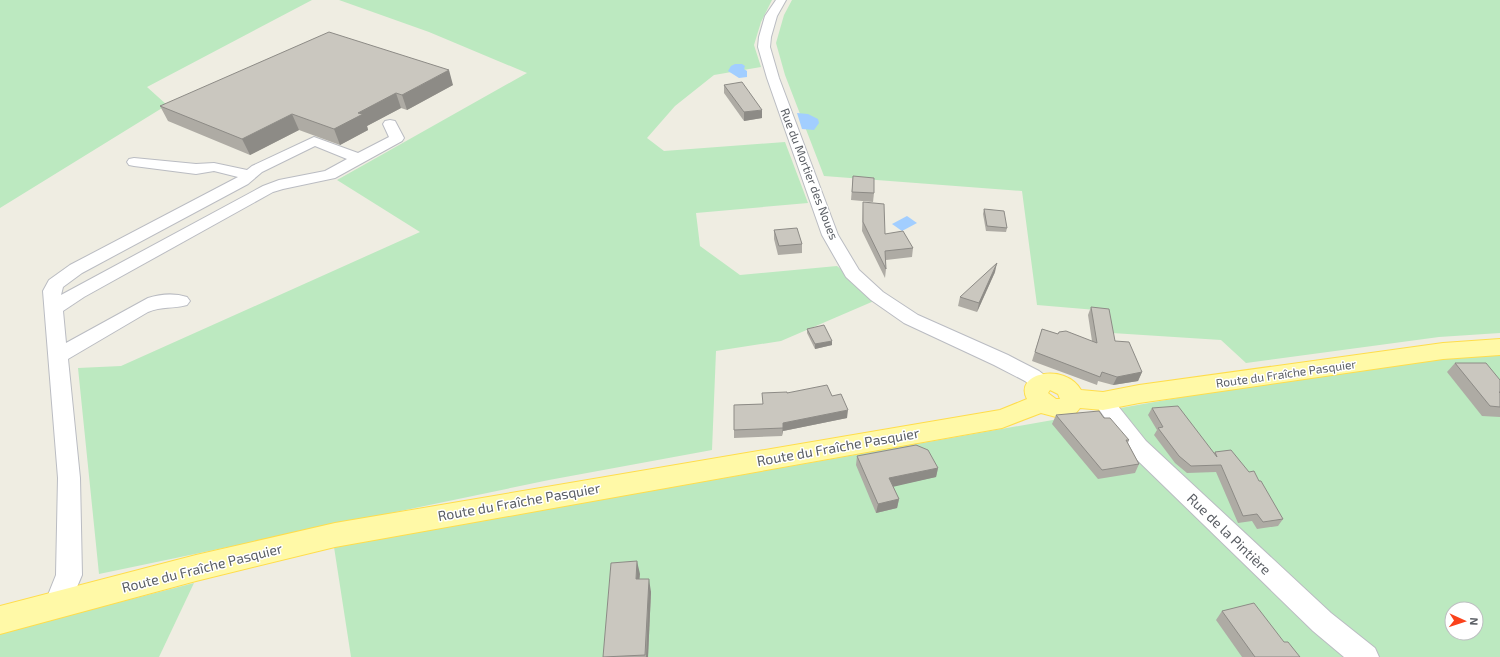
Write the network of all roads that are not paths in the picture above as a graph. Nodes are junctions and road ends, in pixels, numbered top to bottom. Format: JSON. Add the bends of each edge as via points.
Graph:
{"nodes":[{"id":1,"x":780,"y":0,"type":"edge"},
{"id":2,"x":390,"y":124,"type":"dead end"},
{"id":3,"x":359,"y":159,"type":"junction"},
{"id":4,"x":134,"y":162,"type":"dead end"},
{"id":5,"x":248,"y":176,"type":"junction"},
{"id":6,"x":181,"y":301,"type":"dead end"},
{"id":7,"x":53,"y":309,"type":"junction"},
{"id":8,"x":1500,"y":347,"type":"edge"},
{"id":9,"x":57,"y":357,"type":"junction"},
{"id":10,"x":1041,"y":392,"type":"junction"},
{"id":11,"x":1103,"y":401,"type":"junction"},
{"id":12,"x":57,"y":605,"type":"junction"},
{"id":13,"x":0,"y":620,"type":"edge"},
{"id":14,"x":1365,"y":657,"type":"edge"}],
"edges":[{"from":1,"to":10,"type":"street","name":"Rue du Mortier des Noues","via":[[771,16],[764,47],[830,235],[852,273],[877,296],[911,320],[1032,376]]},
{"from":2,"to":3,"type":"street","via":[[397,138]]},
{"from":3,"to":5,"type":"street","via":[[314,141]]},
{"from":3,"to":7,"type":"street","via":[[330,175],[279,184],[268,189]]},
{"from":4,"to":5,"type":"street","via":[[196,169],[214,167],[237,171]]},
{"from":5,"to":7,"type":"street","via":[[243,181],[64,276],[55,284],[52,291]]},
{"from":6,"to":9,"type":"street","via":[[154,302]]},
{"from":7,"to":9,"type":"street"},
{"from":8,"to":11,"type":"main road","name":"Route du Fraîche Pasquier","via":[[1443,351]]},
{"from":9,"to":12,"type":"street","via":[[69,478],[70,544],[69,575]]},
{"from":10,"to":11,"type":"main road","name":"Route du Fraîche Pasquier","via":[[1048,406],[1058,408],[1071,404],[1073,398]]},
{"from":10,"to":12,"type":"main road","name":"Route du Fraîche Pasquier","via":[[1024,411],[1002,419],[335,535]]},
{"from":11,"to":14,"type":"street","name":"Rue de la Pintière","via":[[1138,447],[1322,622]]},
{"from":12,"to":13,"type":"main road","name":"Route du Fraîche Pasquier"}]}
